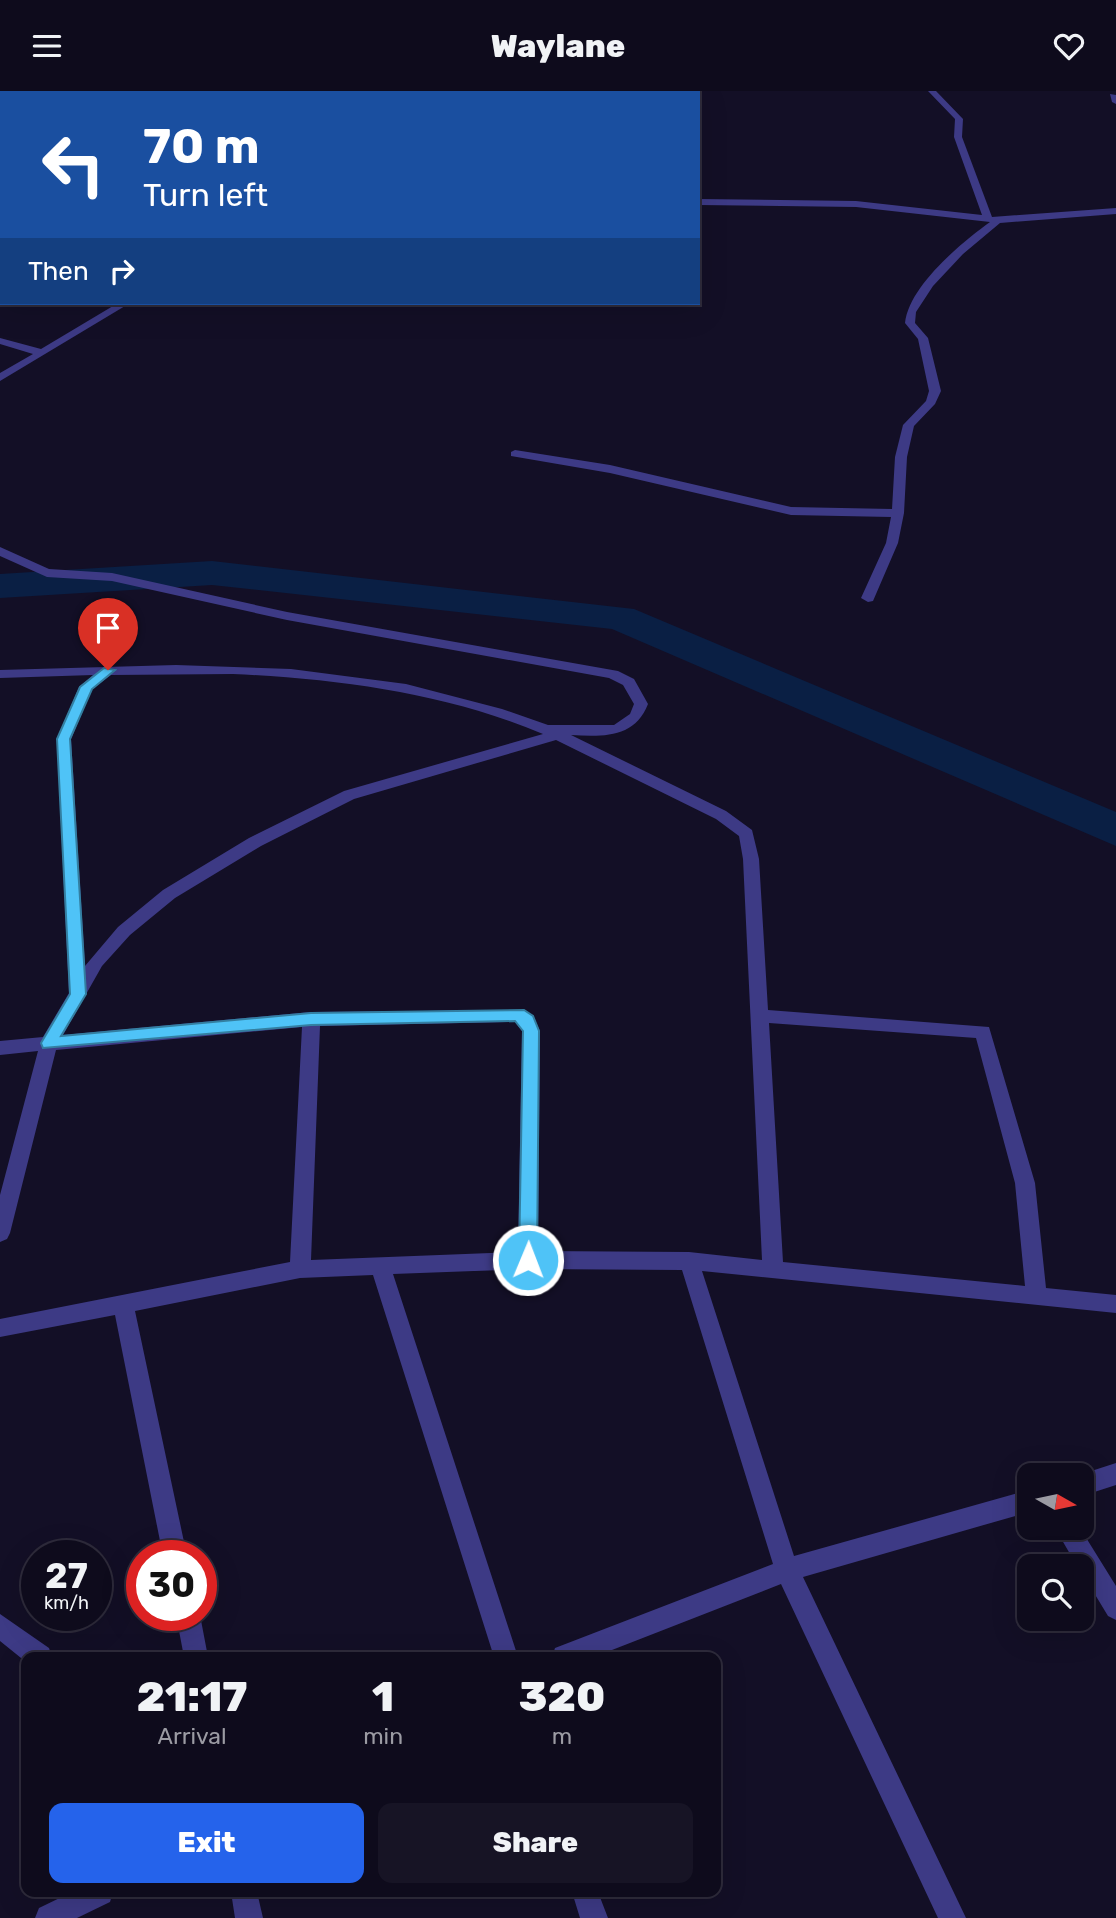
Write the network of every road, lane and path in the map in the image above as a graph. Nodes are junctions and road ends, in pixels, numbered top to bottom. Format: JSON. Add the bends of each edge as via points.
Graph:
{"nodes":[{"id":1,"x":932,"y":91,"type":"edge"},
{"id":2,"x":700,"y":202,"type":"edge"},
{"id":3,"x":1116,"y":211,"type":"edge"},
{"id":4,"x":993,"y":220,"type":"junction"},
{"id":5,"x":122,"y":305,"type":"edge"},
{"id":6,"x":0,"y":341,"type":"edge"},
{"id":7,"x":43,"y":353,"type":"junction"},
{"id":8,"x":0,"y":378,"type":"edge"},
{"id":9,"x":514,"y":454,"type":"dead end"},
{"id":10,"x":898,"y":513,"type":"junction"},
{"id":11,"x":0,"y":551,"type":"edge"},
{"id":12,"x":868,"y":598,"type":"dead end"},
{"id":13,"x":108,"y":670,"type":"junction"},
{"id":14,"x":0,"y":674,"type":"edge"},
{"id":15,"x":549,"y":732,"type":"junction"},
{"id":16,"x":78,"y":994,"type":"junction"},
{"id":17,"x":760,"y":1016,"type":"junction"},
{"id":18,"x":311,"y":1019,"type":"junction"},
{"id":19,"x":49,"y":1043,"type":"junction"},
{"id":20,"x":0,"y":1048,"type":"edge"},
{"id":21,"x":0,"y":1233,"type":"edge"},
{"id":22,"x":528,"y":1260,"type":"junction"},
{"id":23,"x":689,"y":1261,"type":"junction"},
{"id":24,"x":380,"y":1265,"type":"junction"},
{"id":25,"x":773,"y":1268,"type":"junction"},
{"id":26,"x":300,"y":1269,"type":"junction"},
{"id":27,"x":1036,"y":1294,"type":"junction"},
{"id":28,"x":123,"y":1303,"type":"junction"},
{"id":29,"x":1116,"y":1304,"type":"edge"},
{"id":30,"x":0,"y":1328,"type":"edge"},
{"id":31,"x":1116,"y":1474,"type":"edge"},
{"id":32,"x":1094,"y":1481,"type":"edge"},
{"id":33,"x":1017,"y":1504,"type":"edge"},
{"id":34,"x":172,"y":1540,"type":"edge"},
{"id":35,"x":1074,"y":1540,"type":"edge"},
{"id":36,"x":787,"y":1570,"type":"junction"},
{"id":37,"x":1116,"y":1608,"type":"edge"},
{"id":38,"x":0,"y":1626,"type":"edge"},
{"id":39,"x":190,"y":1631,"type":"edge"},
{"id":40,"x":34,"y":1652,"type":"edge"},
{"id":41,"x":195,"y":1652,"type":"edge"},
{"id":42,"x":504,"y":1652,"type":"edge"},
{"id":43,"x":577,"y":1652,"type":"edge"},
{"id":44,"x":90,"y":1897,"type":"edge"},
{"id":45,"x":245,"y":1897,"type":"edge"},
{"id":46,"x":587,"y":1897,"type":"edge"},
{"id":47,"x":49,"y":1918,"type":"edge"},
{"id":48,"x":249,"y":1918,"type":"edge"},
{"id":49,"x":594,"y":1918,"type":"edge"},
{"id":50,"x":952,"y":1918,"type":"edge"}],
"edges":[{"from":1,"to":4,"type":"street","via":[[959,119],[958,137]]},
{"from":2,"to":4,"type":"street","via":[[846,203]]},
{"from":3,"to":4,"type":"street"},
{"from":4,"to":10,"type":"street","via":[[908,316],[923,338],[935,391],[931,402],[909,425],[901,457]]},
{"from":5,"to":7,"type":"street"},
{"from":6,"to":7,"type":"street"},
{"from":7,"to":8,"type":"street"},
{"from":9,"to":10,"type":"street","via":[[610,469],[791,511]]},
{"from":10,"to":12,"type":"street"},
{"from":11,"to":15,"type":"street","via":[[47,573],[112,577],[288,617],[614,674],[629,682],[641,704],[639,716],[626,727]]},
{"from":13,"to":14,"type":"street"},
{"from":13,"to":15,"type":"street","via":[[254,669],[352,677],[416,689]]},
{"from":13,"to":16,"type":"street","via":[[86,687],[64,739]]},
{"from":15,"to":16,"type":"street","via":[[349,795],[255,842],[169,894],[124,932],[96,962]]},
{"from":15,"to":17,"type":"street","via":[[721,815],[746,834]]},
{"from":16,"to":19,"type":"street"},
{"from":17,"to":25,"type":"street"},
{"from":17,"to":27,"type":"street","via":[[983,1032],[1025,1183]]},
{"from":18,"to":19,"type":"street"},
{"from":18,"to":22,"type":"street","via":[[518,1015],[527,1020],[531,1031]]},
{"from":18,"to":26,"type":"street"},
{"from":19,"to":20,"type":"street"},
{"from":19,"to":21,"type":"street"},
{"from":22,"to":23,"type":"street"},
{"from":22,"to":24,"type":"street"},
{"from":23,"to":25,"type":"street"},
{"from":23,"to":36,"type":"street"},
{"from":24,"to":26,"type":"street"},
{"from":24,"to":42,"type":"street"},
{"from":25,"to":27,"type":"street"},
{"from":26,"to":28,"type":"street"},
{"from":27,"to":29,"type":"street"},
{"from":28,"to":30,"type":"street"},
{"from":28,"to":34,"type":"street"},
{"from":31,"to":32,"type":"street"},
{"from":33,"to":36,"type":"street"},
{"from":35,"to":37,"type":"street"},
{"from":36,"to":43,"type":"street"},
{"from":36,"to":50,"type":"street"},
{"from":38,"to":40,"type":"street"},
{"from":39,"to":41,"type":"street"},
{"from":44,"to":47,"type":"street"},
{"from":45,"to":48,"type":"street"},
{"from":46,"to":49,"type":"street"}]}
